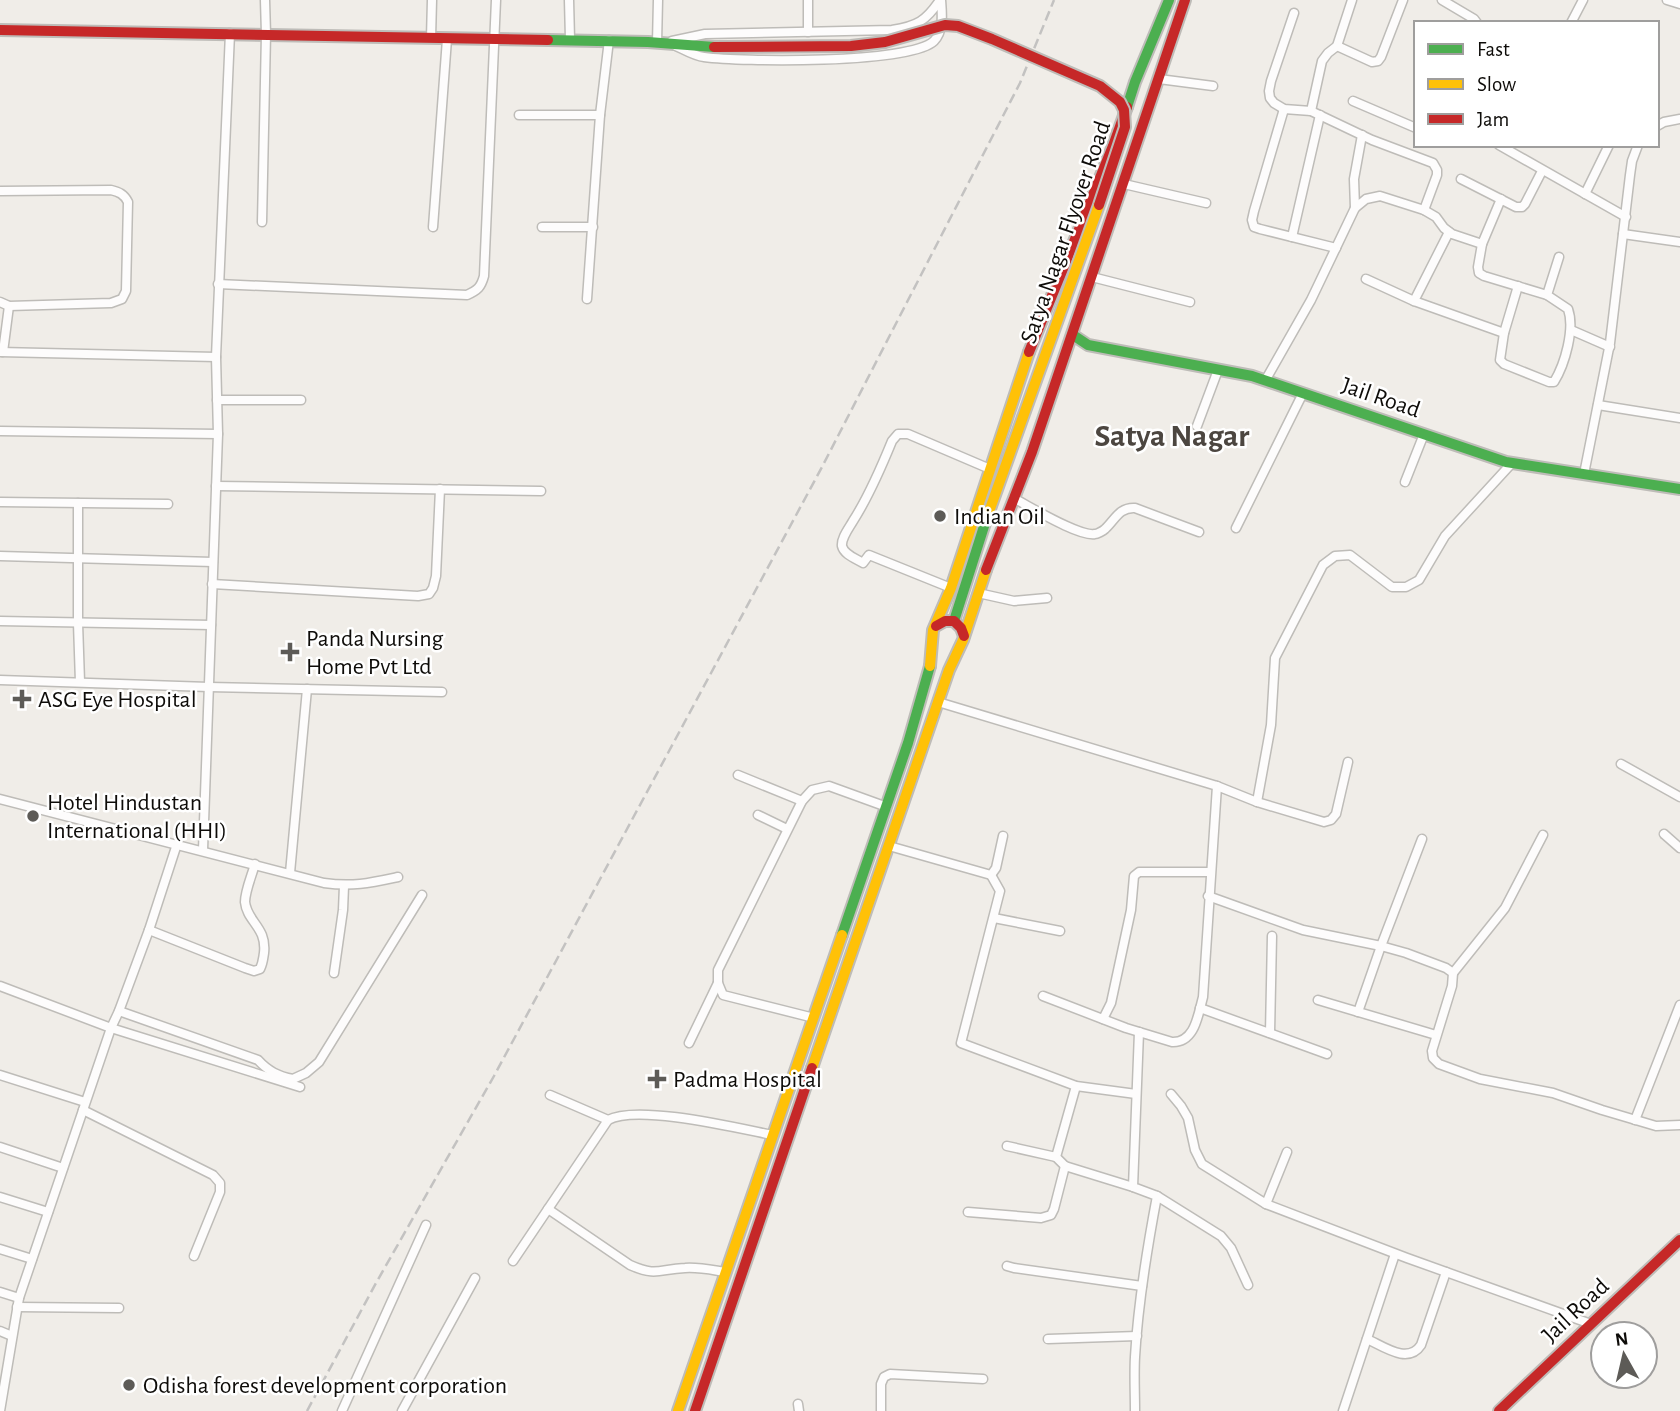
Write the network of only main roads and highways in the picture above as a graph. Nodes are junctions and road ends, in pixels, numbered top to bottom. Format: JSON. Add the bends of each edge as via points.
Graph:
{"nodes":[{"id":1,"x":1185,"y":0,"type":"edge"},
{"id":2,"x":1167,"y":4,"type":"edge"},
{"id":3,"x":1181,"y":13,"type":"junction"},
{"id":4,"x":0,"y":30,"type":"edge"},
{"id":5,"x":1085,"y":212,"type":"junction"},
{"id":6,"x":1111,"y":221,"type":"junction"},
{"id":7,"x":1073,"y":335,"type":"junction"},
{"id":8,"x":1680,"y":489,"type":"edge"},
{"id":9,"x":954,"y":621,"type":"junction"},
{"id":10,"x":934,"y":630,"type":"junction"},
{"id":11,"x":964,"y":636,"type":"junction"},
{"id":12,"x":959,"y":647,"type":"junction"},
{"id":13,"x":1680,"y":1240,"type":"edge"},
{"id":14,"x":678,"y":1411,"type":"edge"},
{"id":15,"x":695,"y":1411,"type":"edge"},
{"id":16,"x":1499,"y":1411,"type":"edge"}],
"edges":[{"from":1,"to":3,"type":"main road"},
{"from":2,"to":3,"type":"main road"},
{"from":2,"to":5,"type":"main road"},
{"from":3,"to":6,"type":"main road"},
{"from":4,"to":9,"type":"main road","name":"Satya Nagar Flyover Road","bridge":true,"via":[[609,40],[714,47],[851,46],[885,42],[945,25],[992,38],[1114,94],[1125,108],[1127,121]]},
{"from":5,"to":6,"type":"main road"},
{"from":5,"to":10,"type":"main road","via":[[1039,323]]},
{"from":6,"to":7,"type":"main road"},
{"from":7,"to":8,"type":"main road","name":"Jail Road","via":[[1088,345],[1252,376],[1512,463]]},
{"from":7,"to":11,"type":"main road"},
{"from":9,"to":10,"type":"main road","via":[[945,621]]},
{"from":9,"to":11,"type":"main road"},
{"from":10,"to":12,"type":"main road","via":[[936,643],[944,650]]},
{"from":10,"to":14,"type":"main road","via":[[931,662],[908,743]]},
{"from":11,"to":12,"type":"main road"},
{"from":12,"to":15,"type":"main road"},
{"from":13,"to":16,"type":"main road","name":"Jail Road"}]}
